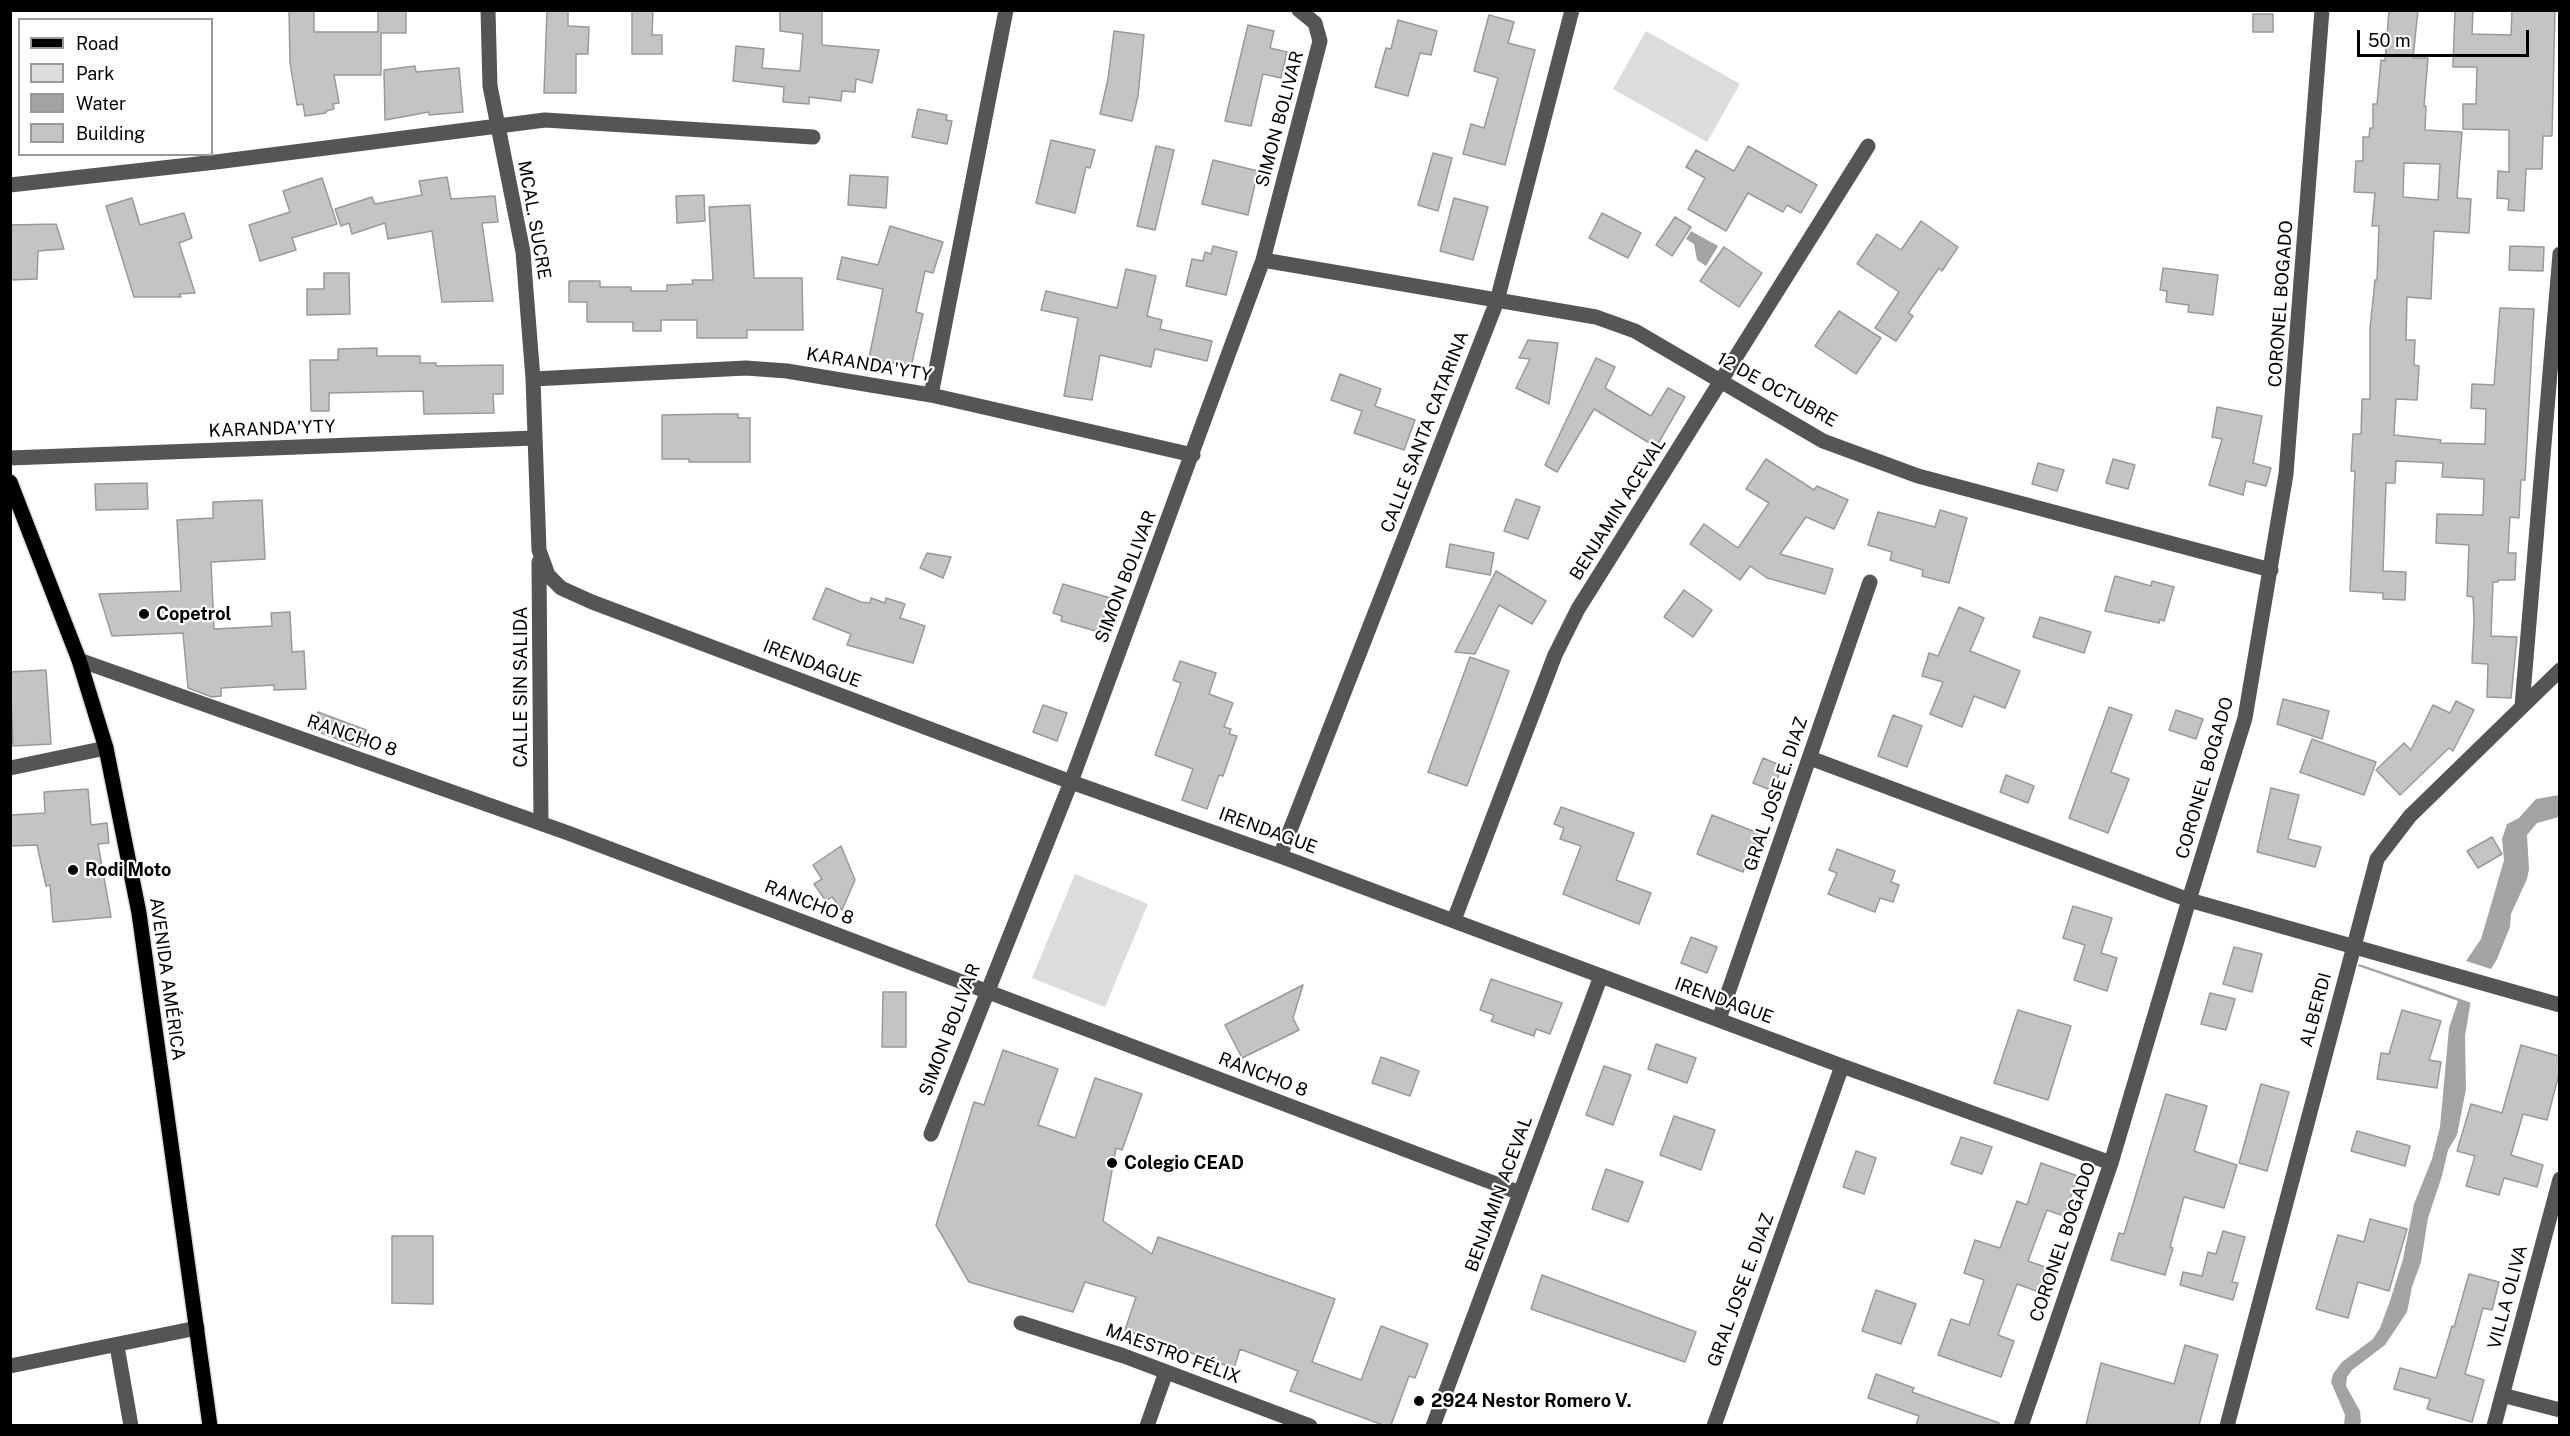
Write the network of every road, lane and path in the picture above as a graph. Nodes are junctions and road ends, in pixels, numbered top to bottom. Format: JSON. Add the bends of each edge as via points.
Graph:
{"nodes":[{"id":1,"x":488,"y":10,"type":"edge"},
{"id":2,"x":1006,"y":10,"type":"edge"},
{"id":3,"x":1299,"y":10,"type":"edge"},
{"id":4,"x":1572,"y":10,"type":"edge"},
{"id":5,"x":2322,"y":10,"type":"edge"},
{"id":6,"x":497,"y":126,"type":"junction"},
{"id":7,"x":813,"y":138,"type":"dead end"},
{"id":8,"x":1868,"y":146,"type":"dead end"},
{"id":9,"x":10,"y":185,"type":"edge"},
{"id":10,"x":2559,"y":254,"type":"edge"},
{"id":11,"x":1263,"y":260,"type":"junction"},
{"id":12,"x":1497,"y":301,"type":"junction"},
{"id":13,"x":533,"y":379,"type":"junction"},
{"id":14,"x":1721,"y":382,"type":"junction"},
{"id":15,"x":931,"y":395,"type":"junction"},
{"id":16,"x":534,"y":438,"type":"junction"},
{"id":17,"x":1193,"y":455,"type":"junction"},
{"id":18,"x":10,"y":459,"type":"edge"},
{"id":19,"x":10,"y":482,"type":"edge"},
{"id":20,"x":539,"y":550,"type":"junction"},
{"id":21,"x":2271,"y":570,"type":"junction"},
{"id":22,"x":1870,"y":582,"type":"dead end"},
{"id":23,"x":80,"y":660,"type":"junction"},
{"id":24,"x":2559,"y":670,"type":"edge"},
{"id":25,"x":2522,"y":706,"type":"junction"},
{"id":26,"x":106,"y":748,"type":"junction"},
{"id":27,"x":1809,"y":758,"type":"junction"},
{"id":28,"x":10,"y":768,"type":"edge"},
{"id":29,"x":1071,"y":782,"type":"junction"},
{"id":30,"x":541,"y":823,"type":"junction"},
{"id":31,"x":1280,"y":856,"type":"junction"},
{"id":32,"x":2188,"y":900,"type":"junction"},
{"id":33,"x":1454,"y":920,"type":"junction"},
{"id":34,"x":2353,"y":945,"type":"junction"},
{"id":35,"x":1601,"y":976,"type":"junction"},
{"id":36,"x":986,"y":991,"type":"junction"},
{"id":37,"x":2559,"y":1005,"type":"edge"},
{"id":38,"x":1719,"y":1019,"type":"junction"},
{"id":39,"x":1842,"y":1066,"type":"junction"},
{"id":40,"x":931,"y":1134,"type":"dead end"},
{"id":41,"x":2111,"y":1163,"type":"junction"},
{"id":42,"x":2559,"y":1179,"type":"edge"},
{"id":43,"x":1520,"y":1193,"type":"junction"},
{"id":44,"x":1021,"y":1323,"type":"dead end"},
{"id":45,"x":197,"y":1328,"type":"junction"},
{"id":46,"x":117,"y":1346,"type":"junction"},
{"id":47,"x":10,"y":1366,"type":"edge"},
{"id":48,"x":1166,"y":1372,"type":"junction"},
{"id":49,"x":2502,"y":1395,"type":"junction"},
{"id":50,"x":2559,"y":1410,"type":"edge"},
{"id":51,"x":131,"y":1425,"type":"edge"},
{"id":52,"x":210,"y":1425,"type":"edge"},
{"id":53,"x":1148,"y":1425,"type":"edge"},
{"id":54,"x":1310,"y":1425,"type":"edge"},
{"id":55,"x":1433,"y":1425,"type":"edge"},
{"id":56,"x":1714,"y":1425,"type":"edge"},
{"id":57,"x":2021,"y":1425,"type":"edge"},
{"id":58,"x":2227,"y":1425,"type":"edge"},
{"id":59,"x":2494,"y":1425,"type":"edge"}],
"edges":[{"from":1,"to":6,"type":"street","name":"MCAL. SUCRE","via":[[488,68]]},
{"from":2,"to":15,"type":"street"},
{"from":3,"to":11,"type":"street","name":"SIMON BOLIVAR","via":[[1316,23],[1318,58]]},
{"from":4,"to":12,"type":"street","name":"CALLE SANTA CATARINA"},
{"from":5,"to":21,"type":"street","name":"CORONEL BOGADO","via":[[2295,383]]},
{"from":6,"to":7,"type":"street","via":[[545,120]]},
{"from":6,"to":9,"type":"street"},
{"from":6,"to":13,"type":"street","name":"MCAL. SUCRE","via":[[523,252]]},
{"from":8,"to":14,"type":"street","name":"BENJAMIN ACEVAL"},
{"from":10,"to":25,"type":"street"},
{"from":11,"to":12,"type":"street","name":"12 DE OCTUBRE"},
{"from":11,"to":17,"type":"street","name":"SIMON BOLIVAR"},
{"from":12,"to":14,"type":"street","name":"12 DE OCTUBRE","via":[[1596,317],[1635,332]]},
{"from":12,"to":31,"type":"street","name":"CALLE SANTA CATARINA"},
{"from":13,"to":15,"type":"street","name":"KARANDA'YTY","via":[[746,368]]},
{"from":13,"to":16,"type":"street","name":"MCAL. SUCRE"},
{"from":14,"to":21,"type":"street","name":"12 DE OCTUBRE","via":[[1823,441],[1918,476]]},
{"from":14,"to":33,"type":"street","name":"BENJAMIN ACEVAL","via":[[1578,609],[1555,655]]},
{"from":15,"to":17,"type":"street","name":"KARANDA'YTY"},
{"from":16,"to":18,"type":"street","name":"KARANDA'YTY"},
{"from":16,"to":20,"type":"street","name":"IRENDAGUE"},
{"from":17,"to":29,"type":"street","name":"SIMON BOLIVAR"},
{"from":19,"to":23,"type":"main road","name":"AVENIDA AMÉRICA"},
{"from":20,"to":29,"type":"street","name":"IRENDAGUE","via":[[548,575],[561,588],[592,602]]},
{"from":20,"to":30,"type":"street","name":"CALLE SIN SALIDA"},
{"from":21,"to":32,"type":"street","name":"CORONEL BOGADO","via":[[2245,718]]},
{"from":22,"to":27,"type":"street","name":"GRAL JOSE E. DIAZ"},
{"from":23,"to":26,"type":"main road","name":"AVENIDA AMÉRICA"},
{"from":23,"to":30,"type":"street","name":"RANCHO 8"},
{"from":24,"to":25,"type":"street","name":"ALBERDI"},
{"from":25,"to":34,"type":"street","name":"ALBERDI","via":[[2410,816],[2377,859]]},
{"from":26,"to":28,"type":"street"},
{"from":26,"to":45,"type":"main road","name":"AVENIDA AMÉRICA","via":[[139,913]]},
{"from":27,"to":32,"type":"street"},
{"from":27,"to":38,"type":"street","name":"GRAL JOSE E. DIAZ"},
{"from":29,"to":31,"type":"street","name":"IRENDAGUE"},
{"from":29,"to":36,"type":"street","name":"SIMON BOLIVAR"},
{"from":30,"to":36,"type":"street","name":"RANCHO 8"},
{"from":31,"to":33,"type":"street","name":"IRENDAGUE"},
{"from":32,"to":34,"type":"street"},
{"from":32,"to":41,"type":"street","name":"CORONEL BOGADO"},
{"from":33,"to":35,"type":"street","name":"IRENDAGUE"},
{"from":34,"to":37,"type":"street"},
{"from":34,"to":58,"type":"street","name":"ALBERDI"},
{"from":35,"to":38,"type":"street","name":"IRENDAGUE"},
{"from":35,"to":43,"type":"street","name":"BENJAMIN ACEVAL"},
{"from":36,"to":40,"type":"street","name":"SIMON BOLIVAR"},
{"from":36,"to":43,"type":"street","name":"RANCHO 8"},
{"from":38,"to":39,"type":"street","name":"IRENDAGUE"},
{"from":39,"to":41,"type":"street","name":"IRENDAGUE"},
{"from":39,"to":56,"type":"street","name":"GRAL JOSE E. DIAZ"},
{"from":41,"to":57,"type":"street","name":"CORONEL BOGADO"},
{"from":42,"to":49,"type":"street","name":"VILLA OLIVA"},
{"from":43,"to":55,"type":"street","name":"BENJAMIN ACEVAL"},
{"from":44,"to":48,"type":"street","name":"MAESTRO FÉLIX"},
{"from":45,"to":46,"type":"street"},
{"from":45,"to":52,"type":"main road","name":"AVENIDA AMÉRICA"},
{"from":46,"to":47,"type":"street"},
{"from":46,"to":51,"type":"street"},
{"from":48,"to":53,"type":"street"},
{"from":48,"to":54,"type":"street","name":"MAESTRO FÉLIX"},
{"from":49,"to":50,"type":"street"},
{"from":49,"to":59,"type":"street","name":"VILLA OLIVA"}]}
